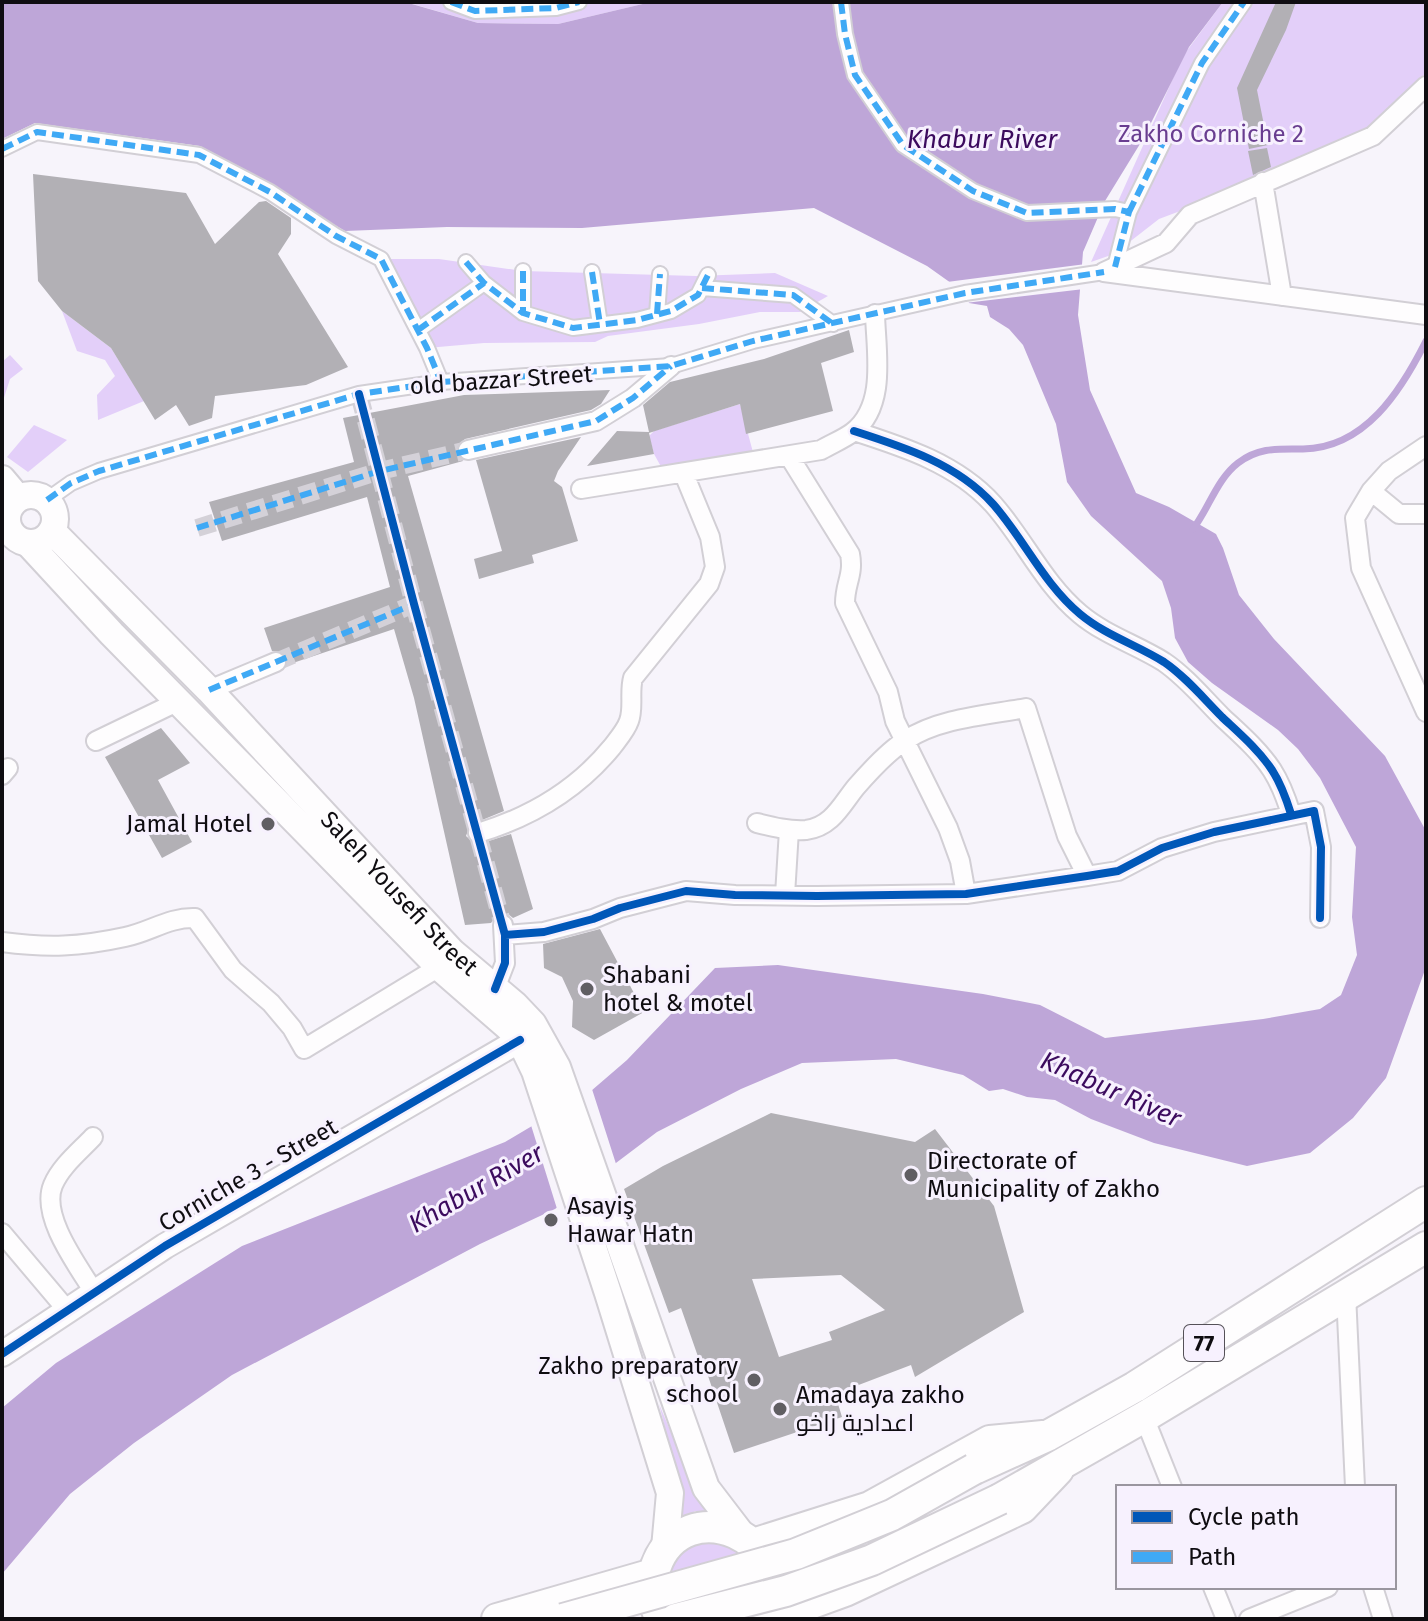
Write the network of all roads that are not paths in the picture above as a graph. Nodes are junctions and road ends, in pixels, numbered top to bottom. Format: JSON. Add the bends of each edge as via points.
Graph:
{"nodes":[{"id":1,"x":451,"y":2,"type":"edge"},
{"id":2,"x":579,"y":2,"type":"edge"},
{"id":3,"x":841,"y":2,"type":"edge"},
{"id":4,"x":1244,"y":2,"type":"edge"},
{"id":5,"x":1426,"y":86,"type":"edge"},
{"id":6,"x":2,"y":149,"type":"edge"},
{"id":7,"x":1263,"y":182,"type":"junction"},
{"id":8,"x":1122,"y":210,"type":"junction"},
{"id":9,"x":466,"y":262,"type":"dead end"},
{"id":10,"x":1110,"y":270,"type":"junction"},
{"id":11,"x":523,"y":271,"type":"dead end"},
{"id":12,"x":592,"y":272,"type":"dead end"},
{"id":13,"x":660,"y":274,"type":"dead end"},
{"id":14,"x":484,"y":283,"type":"junction"},
{"id":15,"x":1282,"y":296,"type":"junction"},
{"id":16,"x":523,"y":313,"type":"junction"},
{"id":17,"x":657,"y":314,"type":"junction"},
{"id":18,"x":875,"y":314,"type":"junction"},
{"id":19,"x":1426,"y":315,"type":"edge"},
{"id":20,"x":600,"y":324,"type":"junction"},
{"id":21,"x":833,"y":324,"type":"junction"},
{"id":22,"x":418,"y":330,"type":"junction"},
{"id":23,"x":671,"y":366,"type":"junction"},
{"id":24,"x":441,"y":382,"type":"junction"},
{"id":25,"x":854,"y":431,"type":"junction"},
{"id":26,"x":1426,"y":446,"type":"edge"},
{"id":27,"x":468,"y":450,"type":"tunnel mouth"},
{"id":28,"x":789,"y":456,"type":"junction"},
{"id":29,"x":684,"y":474,"type":"junction"},
{"id":30,"x":581,"y":489,"type":"dead end"},
{"id":31,"x":1371,"y":491,"type":"junction"},
{"id":32,"x":47,"y":500,"type":"junction"},
{"id":33,"x":7,"y":503,"type":"edge"},
{"id":34,"x":1426,"y":514,"type":"edge"},
{"id":35,"x":52,"y":531,"type":"junction"},
{"id":36,"x":28,"y":543,"type":"junction"},
{"id":37,"x":276,"y":662,"type":"tunnel mouth"},
{"id":38,"x":209,"y":690,"type":"junction"},
{"id":39,"x":179,"y":701,"type":"junction"},
{"id":40,"x":1426,"y":712,"type":"edge"},
{"id":41,"x":905,"y":740,"type":"junction"},
{"id":42,"x":96,"y":741,"type":"dead end"},
{"id":43,"x":1291,"y":814,"type":"junction"},
{"id":44,"x":757,"y":823,"type":"dead end"},
{"id":45,"x":789,"y":830,"type":"junction"},
{"id":46,"x":478,"y":833,"type":"dead end"},
{"id":47,"x":1087,"y":876,"type":"junction"},
{"id":48,"x":966,"y":894,"type":"junction"},
{"id":49,"x":785,"y":895,"type":"junction"},
{"id":50,"x":1320,"y":918,"type":"dead end"},
{"id":51,"x":2,"y":942,"type":"edge"},
{"id":52,"x":439,"y":967,"type":"junction"},
{"id":53,"x":495,"y":989,"type":"junction"},
{"id":54,"x":520,"y":1040,"type":"junction"},
{"id":55,"x":546,"y":1069,"type":"junction"},
{"id":56,"x":93,"y":1137,"type":"dead end"},
{"id":57,"x":1426,"y":1202,"type":"edge"},
{"id":58,"x":2,"y":1233,"type":"edge"},
{"id":59,"x":1426,"y":1247,"type":"edge"},
{"id":60,"x":621,"y":1289,"type":"junction"},
{"id":61,"x":94,"y":1292,"type":"junction"},
{"id":62,"x":1346,"y":1294,"type":"junction"},
{"id":63,"x":67,"y":1310,"type":"junction"},
{"id":64,"x":2,"y":1354,"type":"edge"},
{"id":65,"x":1144,"y":1417,"type":"junction"},
{"id":66,"x":1049,"y":1435,"type":"junction"},
{"id":67,"x":1069,"y":1460,"type":"junction"},
{"id":68,"x":1171,"y":1485,"type":"edge"},
{"id":69,"x":1355,"y":1485,"type":"edge"},
{"id":70,"x":822,"y":1524,"type":"junction"},
{"id":71,"x":747,"y":1540,"type":"junction"},
{"id":72,"x":659,"y":1561,"type":"junction"},
{"id":73,"x":1214,"y":1589,"type":"edge"},
{"id":74,"x":1323,"y":1589,"type":"edge"},
{"id":75,"x":1374,"y":1589,"type":"edge"},
{"id":76,"x":845,"y":1591,"type":"junction"},
{"id":77,"x":565,"y":1608,"type":"edge"},
{"id":78,"x":497,"y":1619,"type":"edge"},
{"id":79,"x":599,"y":1619,"type":"edge"},
{"id":80,"x":661,"y":1619,"type":"edge"},
{"id":81,"x":676,"y":1619,"type":"edge"},
{"id":82,"x":765,"y":1619,"type":"edge"},
{"id":83,"x":1226,"y":1619,"type":"edge"},
{"id":84,"x":1249,"y":1619,"type":"edge"},
{"id":85,"x":1383,"y":1619,"type":"edge"}],
"edges":[{"from":1,"to":2,"type":"street","via":[[475,11]]},
{"from":3,"to":8,"type":"street","via":[[855,75],[903,145],[973,191],[1027,213]]},
{"from":4,"to":8,"type":"street","via":[[1202,63]]},
{"from":5,"to":7,"type":"street","via":[[1373,136]]},
{"from":6,"to":22,"type":"street","via":[[37,132],[199,155],[381,259]]},
{"from":7,"to":10,"type":"street","via":[[1190,215],[1166,243]]},
{"from":7,"to":15,"type":"street"},
{"from":8,"to":10,"type":"street"},
{"from":9,"to":14,"type":"street"},
{"from":10,"to":15,"type":"street"},
{"from":10,"to":18,"type":"street","name":"old bazzar Street","via":[[965,293]]},
{"from":11,"to":16,"type":"street"},
{"from":12,"to":20,"type":"street"},
{"from":13,"to":17,"type":"street"},
{"from":14,"to":16,"type":"street"},
{"from":14,"to":22,"type":"street"},
{"from":15,"to":19,"type":"street"},
{"from":16,"to":20,"type":"street","via":[[573,328]]},
{"from":17,"to":20,"type":"street"},
{"from":17,"to":21,"type":"street","via":[[698,295],[705,282],[793,295]]},
{"from":18,"to":21,"type":"street","name":"old bazzar Street"},
{"from":18,"to":25,"type":"street","via":[[877,391],[870,412]]},
{"from":21,"to":23,"type":"street","name":"old bazzar Street"},
{"from":22,"to":24,"type":"street"},
{"from":23,"to":24,"type":"street","name":"old bazzar Street"},
{"from":23,"to":27,"type":"street","via":[[596,421]]},
{"from":24,"to":32,"type":"street","name":"old bazzar Street","via":[[359,394],[168,451],[80,479]]},
{"from":25,"to":28,"type":"street","via":[[821,450]]},
{"from":25,"to":43,"type":"street","via":[[923,454],[968,480],[993,504],[1047,582],[1079,614],[1170,667],[1253,747],[1283,789]]},
{"from":26,"to":31,"type":"street","via":[[1389,471]]},
{"from":28,"to":29,"type":"street"},
{"from":28,"to":41,"type":"street","via":[[850,554],[854,571],[845,603]]},
{"from":29,"to":30,"type":"street"},
{"from":29,"to":46,"type":"street","via":[[710,537],[715,567],[709,584],[633,678],[630,719],[605,755],[542,808]]},
{"from":31,"to":34,"type":"street","via":[[1399,514]]},
{"from":31,"to":40,"type":"street","via":[[1355,518],[1361,568]]},
{"from":32,"to":33,"type":"main road","via":[[33,494]]},
{"from":32,"to":35,"type":"main road","via":[[54,511]]},
{"from":33,"to":36,"type":"main road","via":[[15,538]]},
{"from":35,"to":36,"type":"main road","via":[[39,542]]},
{"from":35,"to":38,"type":"main road","name":"Saleh Yousefi Street"},
{"from":36,"to":39,"type":"main road","name":"Saleh Yousefi Street"},
{"from":37,"to":38,"type":"street"},
{"from":38,"to":53,"type":"main road","name":"Saleh Yousefi Street","via":[[452,952]]},
{"from":39,"to":42,"type":"street"},
{"from":39,"to":52,"type":"main road","name":"Saleh Yousefi Street"},
{"from":41,"to":45,"type":"street","via":[[827,822],[810,830]]},
{"from":41,"to":47,"type":"street","via":[[938,726],[1026,708],[1067,836]]},
{"from":41,"to":48,"type":"street","via":[[948,828]]},
{"from":43,"to":47,"type":"street","via":[[1214,832],[1162,848],[1118,871]]},
{"from":43,"to":50,"type":"street","via":[[1314,811],[1321,847]]},
{"from":44,"to":45,"type":"street"},
{"from":45,"to":49,"type":"street"},
{"from":47,"to":48,"type":"street"},
{"from":48,"to":49,"type":"street"},
{"from":49,"to":53,"type":"street","via":[[686,891],[544,932],[504,928],[505,963]]},
{"from":51,"to":52,"type":"street","via":[[61,948],[195,918],[233,970],[292,1028],[304,1049]]},
{"from":52,"to":54,"type":"main road","name":"Saleh Yousefi Street"},
{"from":53,"to":55,"type":"main road","name":"Saleh Yousefi Street","via":[[533,1024]]},
{"from":54,"to":55,"type":"main road","name":"Saleh Yousefi Street"},
{"from":54,"to":61,"type":"street","name":"Corniche 3 - Street"},
{"from":55,"to":60,"type":"main road","name":"Saleh Yousefi Street"},
{"from":56,"to":61,"type":"street","via":[[64,1168],[50,1199],[66,1247]]},
{"from":57,"to":66,"type":"main road","number":"77","via":[[1135,1387]]},
{"from":58,"to":63,"type":"street"},
{"from":59,"to":62,"type":"main road","number":"77"},
{"from":60,"to":71,"type":"main road","name":"Saleh Yousefi Street","via":[[706,1488]]},
{"from":60,"to":72,"type":"main road","name":"Saleh Yousefi Street","via":[[670,1493]]},
{"from":61,"to":63,"type":"street","name":"Corniche 3 - Street"},
{"from":62,"to":65,"type":"main road","number":"77"},
{"from":62,"to":69,"type":"street"},
{"from":63,"to":64,"type":"street","name":"Corniche 3 - Street"},
{"from":65,"to":67,"type":"main road","number":"77"},
{"from":65,"to":68,"type":"street"},
{"from":66,"to":70,"type":"main road","via":[[990,1441],[870,1507]]},
{"from":66,"to":77,"type":"main road","number":"77","bridge":true,"via":[[892,1515],[796,1554]]},
{"from":67,"to":76,"type":"main road","via":[[1022,1508]]},
{"from":67,"to":81,"type":"main road","number":"77","bridge":true,"via":[[872,1560],[786,1591]]},
{"from":70,"to":71,"type":"main road"},
{"from":70,"to":76,"type":"main road","via":[[813,1543],[814,1564],[826,1582]]},
{"from":71,"to":72,"type":"main road","via":[[729,1530],[701,1528],[688,1532]]},
{"from":71,"to":82,"type":"main road","via":[[768,1567],[771,1580]]},
{"from":72,"to":77,"type":"main road"},
{"from":72,"to":80,"type":"main road","via":[[651,1589]]},
{"from":73,"to":83,"type":"street"},
{"from":74,"to":84,"type":"street"},
{"from":75,"to":85,"type":"street"},
{"from":76,"to":82,"type":"main road"},
{"from":77,"to":78,"type":"main road"},
{"from":77,"to":79,"type":"main road","via":[[586,1604]]}]}
